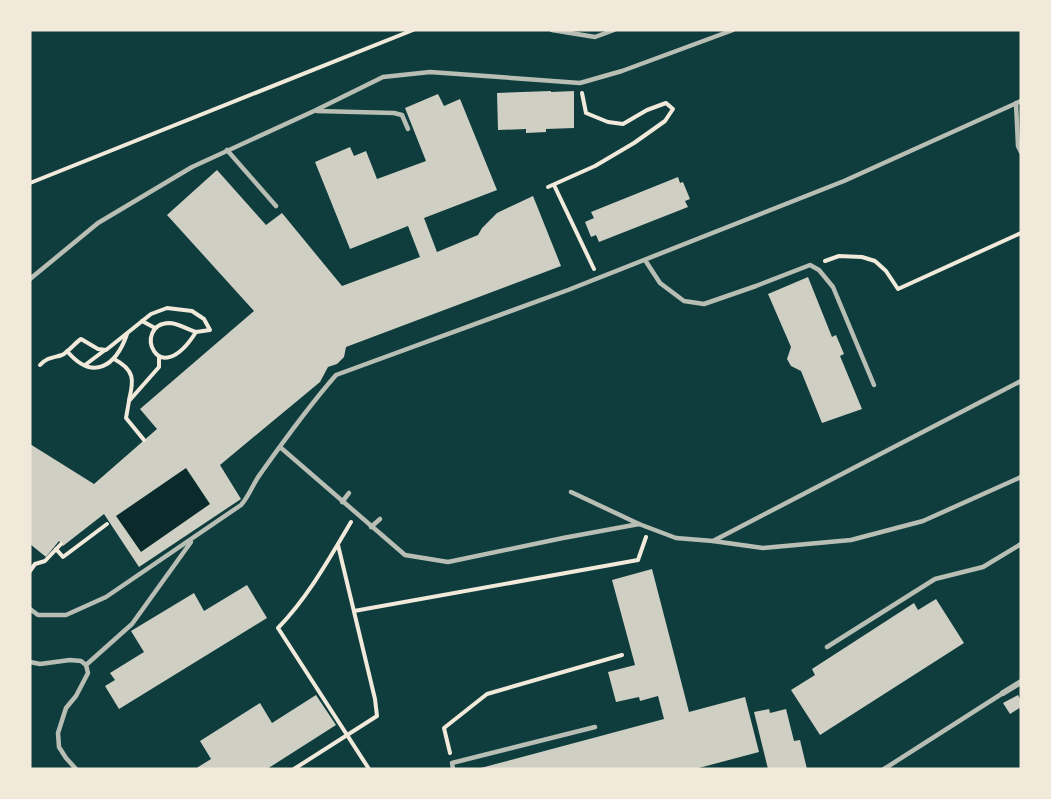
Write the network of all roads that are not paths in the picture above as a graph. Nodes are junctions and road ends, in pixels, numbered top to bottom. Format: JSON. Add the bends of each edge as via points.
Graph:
{"nodes":[{"id":1,"x":552,"y":30,"type":"edge"},
{"id":2,"x":614,"y":30,"type":"edge"},
{"id":3,"x":733,"y":30,"type":"edge"},
{"id":4,"x":1018,"y":102,"type":"edge"},
{"id":5,"x":314,"y":111,"type":"junction"},
{"id":6,"x":408,"y":129,"type":"dead end"},
{"id":7,"x":227,"y":150,"type":"junction"},
{"id":8,"x":1021,"y":152,"type":"edge"},
{"id":9,"x":276,"y":206,"type":"dead end"},
{"id":10,"x":645,"y":260,"type":"junction"},
{"id":11,"x":30,"y":279,"type":"edge"},
{"id":12,"x":1021,"y":381,"type":"edge"},
{"id":13,"x":874,"y":385,"type":"dead end"},
{"id":14,"x":280,"y":447,"type":"junction"},
{"id":15,"x":1021,"y":477,"type":"edge"},
{"id":16,"x":571,"y":492,"type":"dead end"},
{"id":17,"x":349,"y":493,"type":"dead end"},
{"id":18,"x":342,"y":502,"type":"junction"},
{"id":19,"x":380,"y":519,"type":"dead end"},
{"id":20,"x":639,"y":524,"type":"junction"},
{"id":21,"x":371,"y":527,"type":"junction"},
{"id":22,"x":194,"y":538,"type":"junction"},
{"id":23,"x":713,"y":541,"type":"junction"},
{"id":24,"x":1021,"y":544,"type":"edge"},
{"id":25,"x":30,"y":609,"type":"edge"},
{"id":26,"x":827,"y":647,"type":"dead end"},
{"id":27,"x":30,"y":662,"type":"edge"},
{"id":28,"x":86,"y":665,"type":"junction"},
{"id":29,"x":1021,"y":682,"type":"edge"},
{"id":30,"x":1003,"y":693,"type":"joint"},
{"id":31,"x":595,"y":727,"type":"dead end"},
{"id":32,"x":76,"y":769,"type":"edge"},
{"id":33,"x":453,"y":769,"type":"edge"},
{"id":34,"x":884,"y":769,"type":"edge"}],
"edges":[{"from":1,"to":2,"type":"lane","via":[[596,37]]},
{"from":3,"to":5,"type":"lane","via":[[580,83],[430,72],[383,77]]},
{"from":4,"to":8,"type":"lane"},
{"from":4,"to":10,"type":"lane","via":[[844,181]]},
{"from":5,"to":6,"type":"lane","via":[[394,113],[402,116]]},
{"from":5,"to":7,"type":"lane"},
{"from":7,"to":9,"type":"lane"},
{"from":7,"to":11,"type":"lane","via":[[98,223]]},
{"from":10,"to":13,"type":"lane","via":[[660,283],[684,301],[704,304],[810,265],[833,287]]},
{"from":10,"to":14,"type":"lane","via":[[336,375]]},
{"from":12,"to":23,"type":"lane"},
{"from":14,"to":18,"type":"lane"},
{"from":14,"to":22,"type":"lane","via":[[258,476],[247,499]]},
{"from":15,"to":23,"type":"lane","via":[[923,521],[851,540],[764,548]]},
{"from":16,"to":20,"type":"lane"},
{"from":17,"to":18,"type":"lane"},
{"from":18,"to":21,"type":"lane"},
{"from":19,"to":21,"type":"lane"},
{"from":20,"to":21,"type":"lane","via":[[448,562],[405,555]]},
{"from":20,"to":23,"type":"lane","via":[[676,538]]},
{"from":22,"to":25,"type":"lane","via":[[106,597],[66,615],[38,615]]},
{"from":22,"to":28,"type":"lane","via":[[132,624]]},
{"from":24,"to":26,"type":"lane","via":[[983,567],[934,579]]},
{"from":27,"to":28,"type":"lane","via":[[70,660]]},
{"from":28,"to":32,"type":"lane","via":[[88,673],[66,708],[58,733],[59,747]]},
{"from":29,"to":30,"type":"street"},
{"from":30,"to":34,"type":"lane"},
{"from":31,"to":33,"type":"lane","via":[[452,763]]}]}
